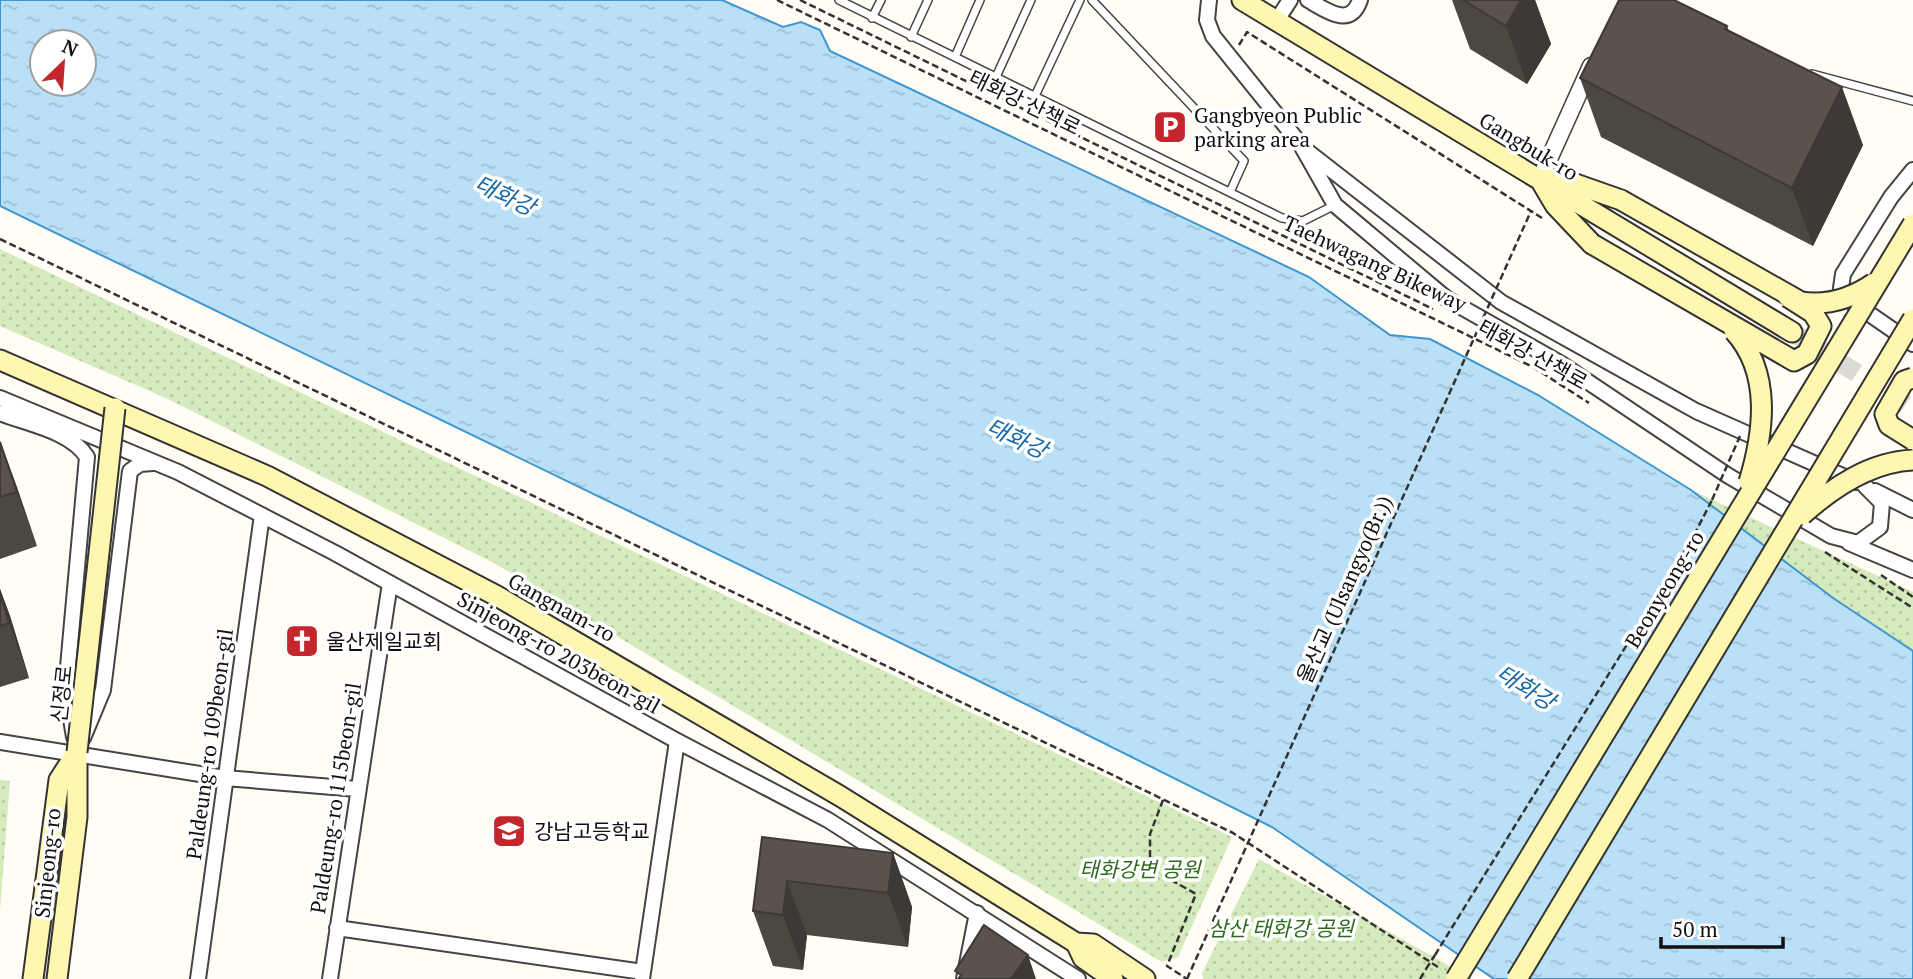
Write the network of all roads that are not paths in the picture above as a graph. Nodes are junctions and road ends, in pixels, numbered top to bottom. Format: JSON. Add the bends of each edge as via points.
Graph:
{"nodes":[{"id":1,"x":839,"y":0,"type":"edge"},
{"id":2,"x":881,"y":0,"type":"edge"},
{"id":3,"x":928,"y":0,"type":"edge"},
{"id":4,"x":980,"y":0,"type":"edge"},
{"id":5,"x":1031,"y":0,"type":"edge"},
{"id":6,"x":1080,"y":0,"type":"edge"},
{"id":7,"x":1092,"y":0,"type":"edge"},
{"id":8,"x":1209,"y":0,"type":"edge"},
{"id":9,"x":1242,"y":0,"type":"edge"},
{"id":10,"x":1290,"y":0,"type":"edge"},
{"id":11,"x":1308,"y":0,"type":"edge"},
{"id":12,"x":1357,"y":6,"type":"edge"},
{"id":13,"x":872,"y":18,"type":"junction"},
{"id":14,"x":1277,"y":20,"type":"junction"},
{"id":15,"x":911,"y":37,"type":"junction"},
{"id":16,"x":1596,"y":54,"type":"edge"},
{"id":17,"x":955,"y":57,"type":"junction"},
{"id":18,"x":1809,"y":73,"type":"edge"},
{"id":19,"x":996,"y":77,"type":"junction"},
{"id":20,"x":1035,"y":96,"type":"junction"},
{"id":21,"x":1913,"y":101,"type":"edge"},
{"id":22,"x":1301,"y":145,"type":"junction"},
{"id":23,"x":1913,"y":170,"type":"edge"},
{"id":24,"x":1539,"y":179,"type":"junction"},
{"id":25,"x":1230,"y":192,"type":"junction"},
{"id":26,"x":1335,"y":205,"type":"junction"},
{"id":27,"x":1913,"y":224,"type":"edge"},
{"id":28,"x":1877,"y":280,"type":"junction"},
{"id":29,"x":1788,"y":297,"type":"junction"},
{"id":30,"x":1913,"y":319,"type":"edge"},
{"id":31,"x":1726,"y":323,"type":"junction"},
{"id":32,"x":1792,"y":332,"type":"tunnel mouth"},
{"id":33,"x":1913,"y":344,"type":"edge"},
{"id":34,"x":0,"y":360,"type":"edge"},
{"id":35,"x":1913,"y":378,"type":"edge"},
{"id":36,"x":0,"y":398,"type":"edge"},
{"id":37,"x":115,"y":408,"type":"junction"},
{"id":38,"x":0,"y":413,"type":"edge"},
{"id":39,"x":1913,"y":440,"type":"edge"},
{"id":40,"x":1913,"y":460,"type":"edge"},
{"id":41,"x":155,"y":463,"type":"junction"},
{"id":42,"x":1865,"y":486,"type":"junction"},
{"id":43,"x":1742,"y":504,"type":"junction"},
{"id":44,"x":1913,"y":512,"type":"edge"},
{"id":45,"x":262,"y":515,"type":"junction"},
{"id":46,"x":1786,"y":530,"type":"junction"},
{"id":47,"x":1831,"y":536,"type":"junction"},
{"id":48,"x":1913,"y":570,"type":"edge"},
{"id":49,"x":390,"y":583,"type":"junction"},
{"id":50,"x":677,"y":741,"type":"junction"},
{"id":51,"x":0,"y":742,"type":"edge"},
{"id":52,"x":77,"y":752,"type":"junction"},
{"id":53,"x":225,"y":778,"type":"junction"},
{"id":54,"x":357,"y":789,"type":"junction"},
{"id":55,"x":49,"y":856,"type":"junction"},
{"id":56,"x":72,"y":861,"type":"junction"},
{"id":57,"x":976,"y":913,"type":"junction"},
{"id":58,"x":337,"y":928,"type":"junction"},
{"id":59,"x":1076,"y":943,"type":"junction"},
{"id":60,"x":1450,"y":975,"type":"edge"},
{"id":61,"x":643,"y":976,"type":"edge"},
{"id":62,"x":33,"y":979,"type":"edge"},
{"id":63,"x":57,"y":979,"type":"edge"},
{"id":64,"x":198,"y":979,"type":"edge"},
{"id":65,"x":330,"y":979,"type":"edge"},
{"id":66,"x":964,"y":979,"type":"edge"},
{"id":67,"x":1078,"y":979,"type":"edge"},
{"id":68,"x":1113,"y":979,"type":"edge"},
{"id":69,"x":1145,"y":979,"type":"edge"},
{"id":70,"x":1517,"y":979,"type":"edge"}],
"edges":[{"from":1,"to":13,"type":"lane"},
{"from":2,"to":13,"type":"lane"},
{"from":3,"to":15,"type":"lane"},
{"from":4,"to":17,"type":"lane"},
{"from":5,"to":19,"type":"lane"},
{"from":6,"to":20,"type":"lane"},
{"from":7,"to":25,"type":"lane","via":[[1244,161]]},
{"from":8,"to":22,"type":"street","via":[[1207,20],[1213,36]]},
{"from":9,"to":14,"type":"main road","name":"Gangbuk-ro"},
{"from":10,"to":14,"type":"street"},
{"from":11,"to":12,"type":"street","via":[[1338,16]]},
{"from":13,"to":15,"type":"lane"},
{"from":14,"to":24,"type":"main road","name":"Gangbuk-ro"},
{"from":15,"to":17,"type":"lane"},
{"from":16,"to":24,"type":"street"},
{"from":17,"to":19,"type":"lane"},
{"from":18,"to":21,"type":"lane"},
{"from":19,"to":20,"type":"lane"},
{"from":20,"to":25,"type":"lane"},
{"from":22,"to":26,"type":"street"},
{"from":22,"to":42,"type":"street","via":[[1501,302],[1696,411]]},
{"from":23,"to":33,"type":"street","via":[[1843,274],[1840,288],[1845,297]]},
{"from":24,"to":29,"type":"main road","bridge":true,"via":[[1567,181],[1621,200]]},
{"from":24,"to":31,"type":"main road","bridge":true,"via":[[1555,205],[1592,244]]},
{"from":24,"to":32,"type":"main road","name":"Gangbuk-ro"},
{"from":25,"to":26,"type":"lane","via":[[1282,218],[1303,221]]},
{"from":26,"to":47,"type":"street","via":[[1447,299],[1560,363],[1727,475]]},
{"from":27,"to":28,"type":"main road","name":"Beonyeong-ro","bridge":true},
{"from":28,"to":29,"type":"main road","bridge":true,"via":[[1853,296],[1826,304]]},
{"from":28,"to":43,"type":"main road","name":"Beonyeong-ro","bridge":true},
{"from":29,"to":31,"type":"main road","bridge":true,"via":[[1813,313],[1821,326],[1800,359],[1786,359]]},
{"from":30,"to":46,"type":"main road","bridge":true},
{"from":31,"to":43,"type":"main road","bridge":true,"via":[[1745,345],[1761,393],[1755,456]]},
{"from":34,"to":37,"type":"main road","name":"Gangnam-ro"},
{"from":35,"to":39,"type":"main road","bridge":true,"via":[[1904,381],[1885,414],[1889,425]]},
{"from":36,"to":41,"type":"street","name":"Sinjeong-ro 203beon-gil"},
{"from":37,"to":52,"type":"main road","name":"신정로","bridge":true},
{"from":37,"to":59,"type":"main road","name":"Gangnam-ro","via":[[267,476],[498,596],[840,796]]},
{"from":38,"to":52,"type":"street","via":[[69,439],[87,457],[66,689]]},
{"from":40,"to":46,"type":"main road","bridge":true,"via":[[1886,463],[1856,476],[1819,500]]},
{"from":41,"to":45,"type":"street","name":"Sinjeong-ro 203beon-gil"},
{"from":41,"to":52,"type":"street","via":[[140,464],[130,471],[103,690]]},
{"from":42,"to":44,"type":"street"},
{"from":42,"to":47,"type":"street","via":[[1882,503],[1880,527],[1858,543]]},
{"from":43,"to":60,"type":"main road","name":"Beonyeong-ro","bridge":true},
{"from":45,"to":49,"type":"street","name":"Sinjeong-ro 203beon-gil"},
{"from":45,"to":53,"type":"street","name":"Paldeung-ro 109beon-gil"},
{"from":46,"to":70,"type":"main road","bridge":true},
{"from":47,"to":48,"type":"street"},
{"from":49,"to":50,"type":"street","name":"Sinjeong-ro 203beon-gil"},
{"from":49,"to":54,"type":"street","name":"Paldeung-ro 115beon-gil"},
{"from":50,"to":57,"type":"street","name":"Sinjeong-ro 203beon-gil","via":[[828,820]]},
{"from":50,"to":61,"type":"street"},
{"from":51,"to":52,"type":"street"},
{"from":52,"to":53,"type":"street"},
{"from":52,"to":55,"type":"main road","name":"신정로","via":[[59,780]]},
{"from":52,"to":56,"type":"main road","name":"Sinjeong-ro"},
{"from":53,"to":54,"type":"street"},
{"from":53,"to":64,"type":"street","name":"Paldeung-ro 109beon-gil"},
{"from":54,"to":58,"type":"street","name":"Paldeung-ro 115beon-gil"},
{"from":55,"to":56,"type":"main road","via":[[56,828],[66,817],[71,824]]},
{"from":55,"to":62,"type":"main road","name":"신정로"},
{"from":56,"to":63,"type":"main road","name":"Sinjeong-ro"},
{"from":57,"to":66,"type":"street"},
{"from":57,"to":67,"type":"street","name":"Sinjeong-ro 203beon-gil"},
{"from":58,"to":61,"type":"street"},
{"from":58,"to":65,"type":"street","name":"Paldeung-ro 115beon-gil"},
{"from":59,"to":68,"type":"main road","name":"Gangnam-ro","via":[[1083,958]]},
{"from":59,"to":69,"type":"main road","name":"Gangnam-ro","via":[[1093,944]]}]}
